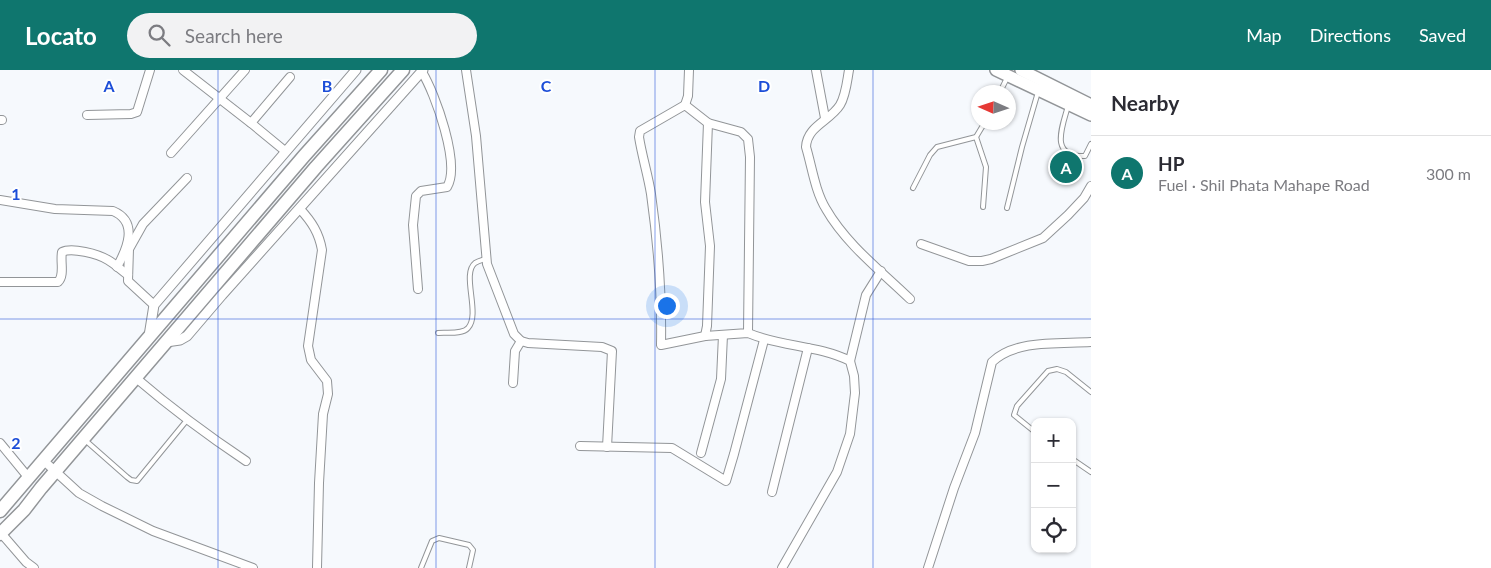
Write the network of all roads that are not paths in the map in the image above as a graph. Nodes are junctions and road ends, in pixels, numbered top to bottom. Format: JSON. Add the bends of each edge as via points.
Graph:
{"nodes":[{"id":1,"x":150,"y":70,"type":"edge"},
{"id":2,"x":183,"y":70,"type":"edge"},
{"id":3,"x":245,"y":70,"type":"edge"},
{"id":4,"x":356,"y":70,"type":"edge"},
{"id":5,"x":381,"y":70,"type":"edge"},
{"id":6,"x":403,"y":70,"type":"edge"},
{"id":7,"x":466,"y":70,"type":"edge"},
{"id":8,"x":689,"y":70,"type":"edge"},
{"id":9,"x":816,"y":70,"type":"edge"},
{"id":10,"x":849,"y":70,"type":"edge"},
{"id":11,"x":996,"y":70,"type":"edge"},
{"id":12,"x":1021,"y":70,"type":"edge"},
{"id":13,"x":422,"y":71,"type":"edge"},
{"id":14,"x":1008,"y":76,"type":"junction"},
{"id":15,"x":290,"y":77,"type":"dead end"},
{"id":16,"x":1004,"y":85,"type":"edge"},
{"id":17,"x":1038,"y":90,"type":"junction"},
{"id":18,"x":220,"y":98,"type":"junction"},
{"id":19,"x":1068,"y":104,"type":"junction"},
{"id":20,"x":684,"y":105,"type":"junction"},
{"id":21,"x":1091,"y":105,"type":"edge"},
{"id":22,"x":87,"y":115,"type":"dead end"},
{"id":23,"x":1091,"y":115,"type":"edge"},
{"id":24,"x":825,"y":118,"type":"junction"},
{"id":25,"x":251,"y":123,"type":"junction"},
{"id":26,"x":708,"y":123,"type":"junction"},
{"id":27,"x":980,"y":130,"type":"edge"},
{"id":28,"x":976,"y":137,"type":"junction"},
{"id":29,"x":1091,"y":144,"type":"edge"},
{"id":30,"x":285,"y":152,"type":"junction"},
{"id":31,"x":171,"y":153,"type":"dead end"},
{"id":32,"x":187,"y":178,"type":"dead end"},
{"id":33,"x":1091,"y":186,"type":"edge"},
{"id":34,"x":913,"y":188,"type":"dead end"},
{"id":35,"x":0,"y":200,"type":"edge"},
{"id":36,"x":983,"y":207,"type":"dead end"},
{"id":37,"x":1007,"y":208,"type":"dead end"},
{"id":38,"x":300,"y":209,"type":"junction"},
{"id":39,"x":922,"y":244,"type":"dead end"},
{"id":40,"x":486,"y":258,"type":"junction"},
{"id":41,"x":117,"y":267,"type":"junction"},
{"id":42,"x":881,"y":271,"type":"junction"},
{"id":43,"x":128,"y":275,"type":"junction"},
{"id":44,"x":0,"y":282,"type":"edge"},
{"id":45,"x":418,"y":289,"type":"dead end"},
{"id":46,"x":910,"y":299,"type":"dead end"},
{"id":47,"x":154,"y":305,"type":"junction"},
{"id":48,"x":438,"y":333,"type":"dead end"},
{"id":49,"x":748,"y":333,"type":"junction"},
{"id":50,"x":723,"y":335,"type":"junction"},
{"id":51,"x":149,"y":336,"type":"junction"},
{"id":52,"x":705,"y":336,"type":"junction"},
{"id":53,"x":764,"y":340,"type":"junction"},
{"id":54,"x":520,"y":341,"type":"junction"},
{"id":55,"x":166,"y":342,"type":"junction"},
{"id":56,"x":1091,"y":342,"type":"edge"},
{"id":57,"x":808,"y":348,"type":"junction"},
{"id":58,"x":850,"y":361,"type":"junction"},
{"id":59,"x":136,"y":378,"type":"junction"},
{"id":60,"x":513,"y":383,"type":"dead end"},
{"id":61,"x":1091,"y":392,"type":"edge"},
{"id":62,"x":95,"y":399,"type":"junction"},
{"id":63,"x":108,"y":410,"type":"junction"},
{"id":64,"x":187,"y":420,"type":"junction"},
{"id":65,"x":1031,"y":429,"type":"edge"},
{"id":66,"x":84,"y":438,"type":"junction"},
{"id":67,"x":0,"y":443,"type":"edge"},
{"id":68,"x":580,"y":446,"type":"dead end"},
{"id":69,"x":607,"y":447,"type":"junction"},
{"id":70,"x":702,"y":453,"type":"dead end"},
{"id":71,"x":43,"y":460,"type":"junction"},
{"id":72,"x":246,"y":461,"type":"dead end"},
{"id":73,"x":1076,"y":461,"type":"edge"},
{"id":74,"x":55,"y":472,"type":"junction"},
{"id":75,"x":1091,"y":472,"type":"edge"},
{"id":76,"x":28,"y":477,"type":"junction"},
{"id":77,"x":772,"y":492,"type":"dead end"},
{"id":78,"x":0,"y":511,"type":"edge"},
{"id":79,"x":0,"y":533,"type":"edge"},
{"id":80,"x":34,"y":568,"type":"edge"},
{"id":81,"x":252,"y":568,"type":"edge"},
{"id":82,"x":317,"y":568,"type":"edge"},
{"id":83,"x":421,"y":568,"type":"edge"},
{"id":84,"x":469,"y":568,"type":"edge"},
{"id":85,"x":782,"y":568,"type":"edge"},
{"id":86,"x":928,"y":568,"type":"edge"}],
"edges":[{"from":1,"to":22,"type":"street","via":[[137,112]]},
{"from":2,"to":18,"type":"street"},
{"from":3,"to":18,"type":"street"},
{"from":4,"to":30,"type":"street"},
{"from":5,"to":51,"type":"highway"},
{"from":6,"to":55,"type":"highway"},
{"from":7,"to":40,"type":"street","via":[[476,136]]},
{"from":8,"to":20,"type":"street","via":[[688,96]]},
{"from":9,"to":24,"type":"street"},
{"from":10,"to":24,"type":"street","via":[[840,104]]},
{"from":11,"to":14,"type":"main road"},
{"from":12,"to":21,"type":"main road"},
{"from":13,"to":38,"type":"street"},
{"from":13,"to":45,"type":"street","via":[[443,121],[451,180],[447,187],[421,191],[416,196],[413,225]]},
{"from":14,"to":16,"type":"lane"},
{"from":14,"to":17,"type":"main road"},
{"from":15,"to":25,"type":"street"},
{"from":17,"to":19,"type":"main road"},
{"from":17,"to":37,"type":"lane"},
{"from":18,"to":25,"type":"street"},
{"from":18,"to":31,"type":"street"},
{"from":19,"to":23,"type":"main road"},
{"from":19,"to":29,"type":"lane","via":[[1060,134],[1064,151],[1085,156]]},
{"from":20,"to":26,"type":"street"},
{"from":20,"to":52,"type":"street","via":[[640,131],[639,137],[656,239],[661,290],[661,345]]},
{"from":24,"to":42,"type":"street","via":[[806,140],[818,190],[825,208],[838,226]]},
{"from":25,"to":30,"type":"street"},
{"from":26,"to":49,"type":"street","via":[[741,132],[748,139]]},
{"from":26,"to":52,"type":"street","via":[[706,202],[710,246]]},
{"from":27,"to":28,"type":"lane"},
{"from":28,"to":34,"type":"lane","via":[[937,147]]},
{"from":28,"to":36,"type":"lane","via":[[986,167]]},
{"from":30,"to":47,"type":"street"},
{"from":32,"to":43,"type":"street","via":[[144,224],[128,249]]},
{"from":33,"to":39,"type":"street","via":[[1068,216],[1042,238],[991,259],[969,261]]},
{"from":35,"to":41,"type":"street","via":[[117,213],[129,231],[128,242]]},
{"from":38,"to":55,"type":"street","via":[[187,336]]},
{"from":38,"to":82,"type":"street","via":[[320,236],[322,250],[308,346],[311,360],[327,381],[328,394],[323,414]]},
{"from":40,"to":48,"type":"lane","via":[[476,262],[471,269],[473,311],[468,328],[460,332]]},
{"from":40,"to":54,"type":"street","via":[[514,334]]},
{"from":41,"to":43,"type":"street"},
{"from":41,"to":44,"type":"street","via":[[100,256],[65,250],[62,252],[62,275],[58,282]]},
{"from":42,"to":46,"type":"street"},
{"from":42,"to":58,"type":"street","via":[[866,295]]},
{"from":43,"to":47,"type":"street","via":[[128,281]]},
{"from":47,"to":51,"type":"street"},
{"from":49,"to":50,"type":"street"},
{"from":49,"to":53,"type":"street"},
{"from":50,"to":52,"type":"street"},
{"from":50,"to":70,"type":"street","via":[[721,379]]},
{"from":51,"to":62,"type":"highway"},
{"from":53,"to":57,"type":"street"},
{"from":53,"to":69,"type":"street","via":[[726,480],[672,448]]},
{"from":54,"to":60,"type":"street","via":[[514,351]]},
{"from":54,"to":69,"type":"street","via":[[602,346],[612,351]]},
{"from":55,"to":59,"type":"highway"},
{"from":56,"to":86,"type":"street","via":[[1023,346],[1000,355],[992,362],[975,432]]},
{"from":57,"to":58,"type":"street","via":[[835,353]]},
{"from":57,"to":77,"type":"street"},
{"from":58,"to":85,"type":"street","via":[[854,376],[850,434],[837,472]]},
{"from":59,"to":63,"type":"highway"},
{"from":59,"to":64,"type":"street"},
{"from":61,"to":65,"type":"lane","via":[[1066,372],[1048,371],[1017,406],[1014,415]]},
{"from":62,"to":63,"type":"highway"},
{"from":62,"to":71,"type":"highway"},
{"from":63,"to":66,"type":"highway"},
{"from":64,"to":66,"type":"lane","via":[[137,481],[127,477]]},
{"from":64,"to":72,"type":"street"},
{"from":66,"to":74,"type":"highway"},
{"from":67,"to":76,"type":"street"},
{"from":68,"to":69,"type":"street"},
{"from":71,"to":74,"type":"street"},
{"from":71,"to":76,"type":"highway"},
{"from":73,"to":75,"type":"lane"},
{"from":74,"to":79,"type":"highway"},
{"from":74,"to":81,"type":"street","via":[[79,493],[153,531]]},
{"from":76,"to":78,"type":"highway"},
{"from":79,"to":80,"type":"street"},
{"from":83,"to":84,"type":"lane","via":[[432,541],[438,538],[469,545],[473,550]]}]}
